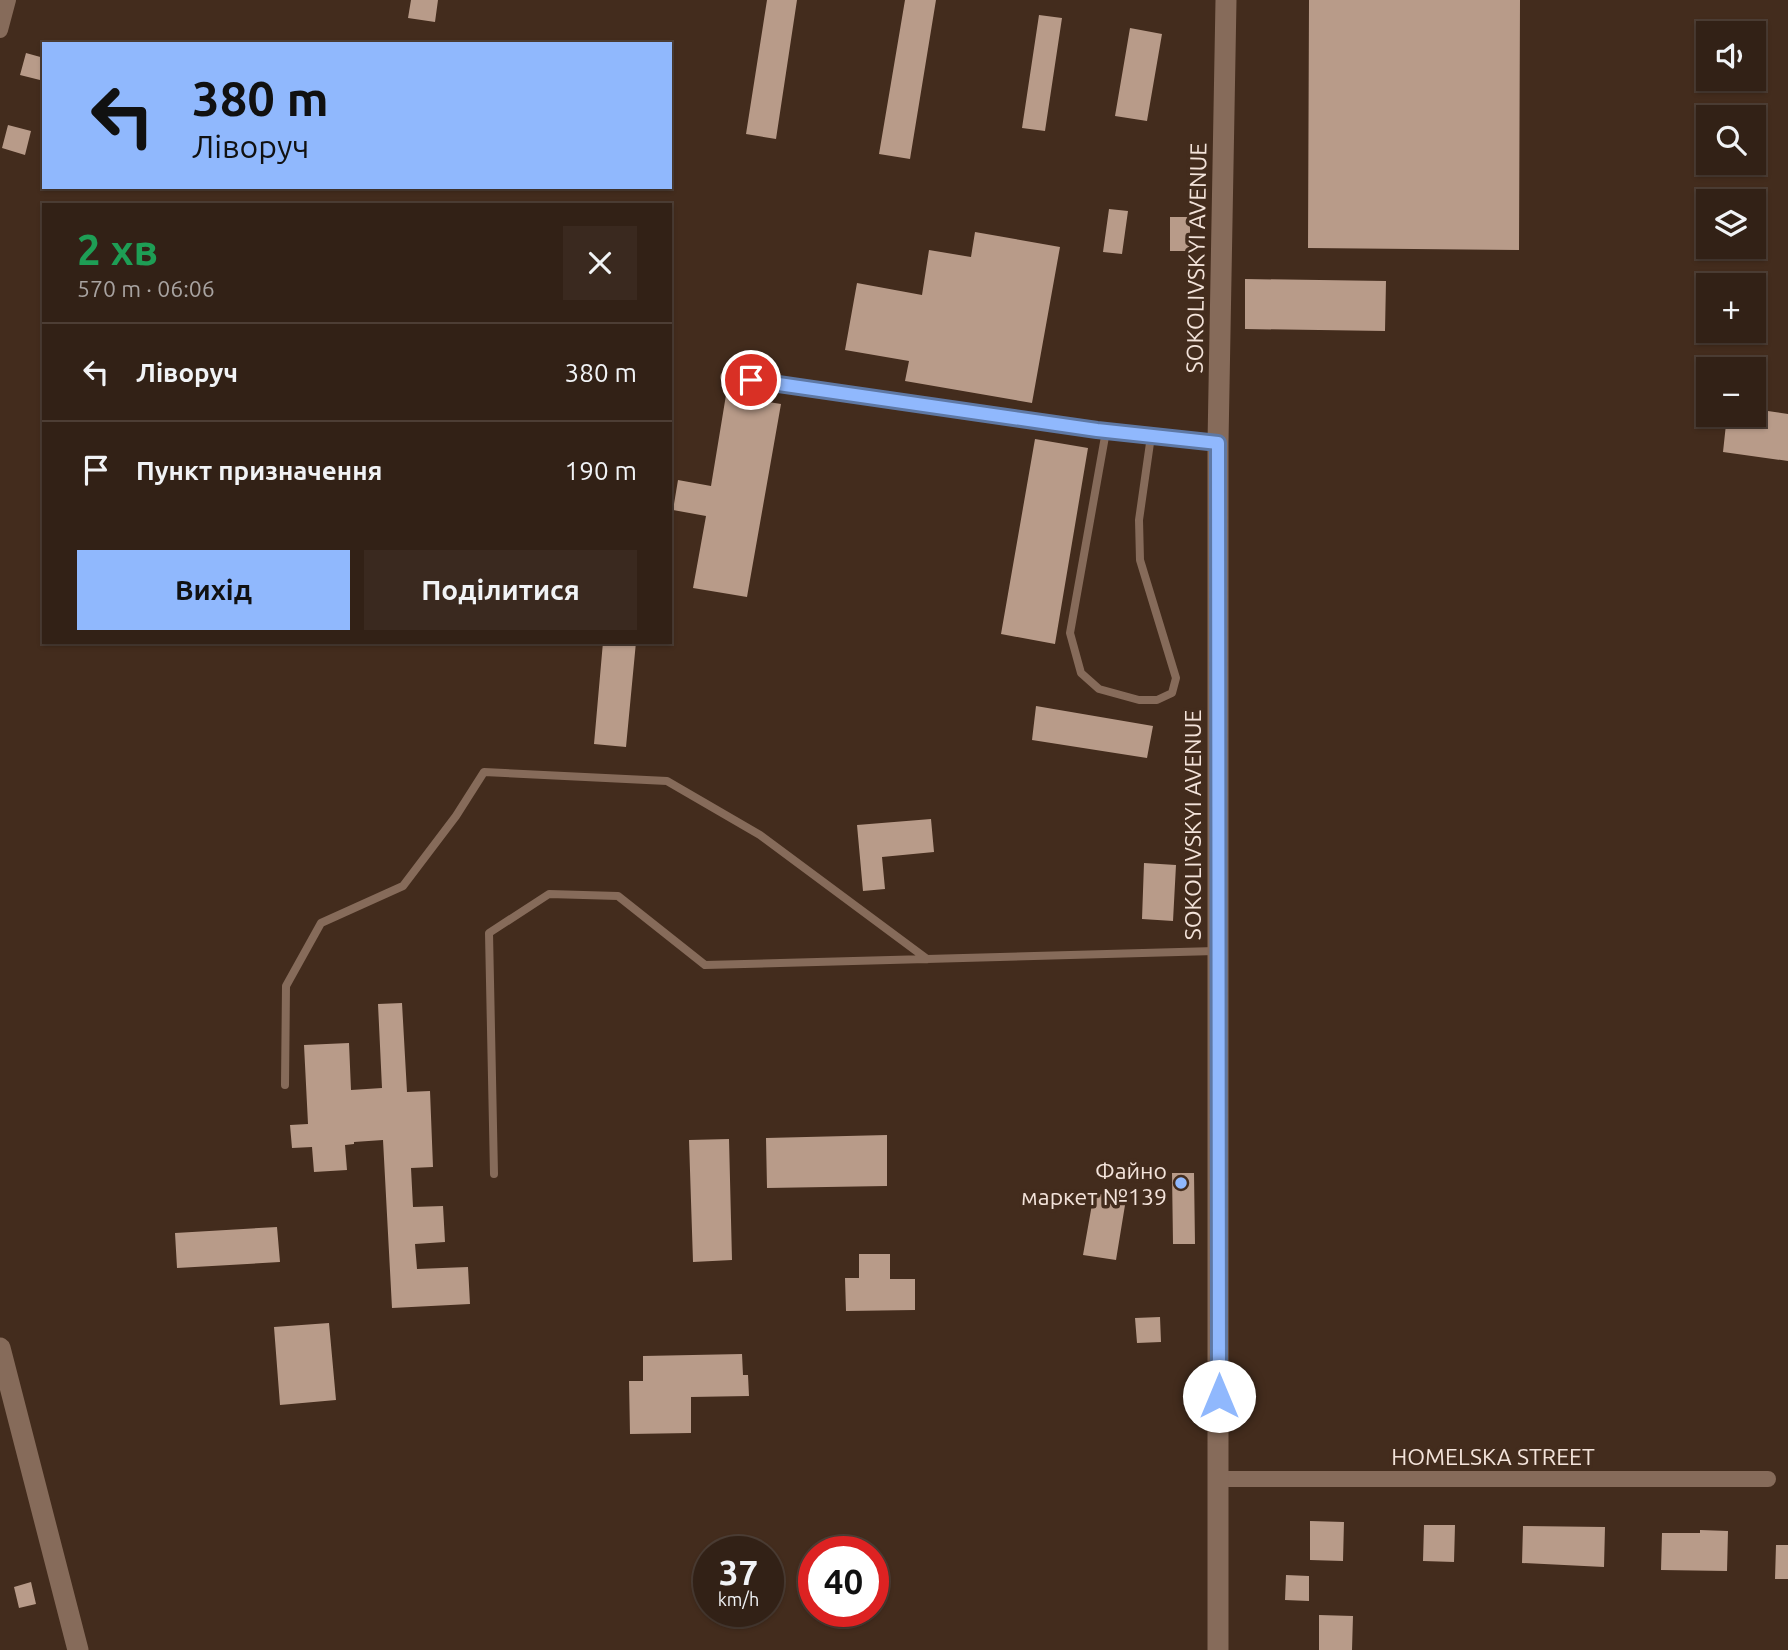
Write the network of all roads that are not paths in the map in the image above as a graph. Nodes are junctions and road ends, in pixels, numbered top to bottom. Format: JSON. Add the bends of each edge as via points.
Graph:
{"nodes":[{"id":1,"x":8,"y":0,"type":"edge"},
{"id":2,"x":1226,"y":0,"type":"edge"},
{"id":3,"x":0,"y":30,"type":"edge"},
{"id":4,"x":724,"y":377,"type":"dead end"},
{"id":5,"x":1106,"y":431,"type":"junction"},
{"id":6,"x":1151,"y":436,"type":"junction"},
{"id":7,"x":1218,"y":443,"type":"junction"},
{"id":8,"x":1218,"y":951,"type":"junction"},
{"id":9,"x":927,"y":959,"type":"junction"},
{"id":10,"x":285,"y":1085,"type":"dead end"},
{"id":11,"x":495,"y":1174,"type":"dead end"},
{"id":12,"x":0,"y":1348,"type":"edge"},
{"id":13,"x":1219,"y":1479,"type":"junction"},
{"id":14,"x":1768,"y":1479,"type":"dead end"},
{"id":15,"x":78,"y":1650,"type":"edge"},
{"id":16,"x":1218,"y":1650,"type":"edge"}],
"edges":[{"from":1,"to":3,"type":"street"},
{"from":2,"to":7,"type":"street","name":"SOKOLIVSKYI AVENUE"},
{"from":4,"to":5,"type":"lane"},
{"from":5,"to":6,"type":"lane"},
{"from":5,"to":6,"type":"lane","via":[[1070,633],[1080,673],[1099,688],[1139,700],[1157,700],[1172,693],[1176,678],[1140,560],[1139,520]]},
{"from":6,"to":7,"type":"lane"},
{"from":7,"to":8,"type":"street","name":"SOKOLIVSKYI AVENUE"},
{"from":8,"to":9,"type":"lane"},
{"from":8,"to":13,"type":"street","name":"SOKOLIVSKYI AVENUE"},
{"from":9,"to":10,"type":"lane","via":[[760,835],[667,781],[484,772],[403,886],[321,923],[286,986]]},
{"from":9,"to":11,"type":"lane","via":[[705,965],[618,896],[549,894],[489,933]]},
{"from":12,"to":15,"type":"street"},
{"from":13,"to":14,"type":"street","name":"HOMELSKA STREET"},
{"from":13,"to":16,"type":"street","name":"SOKOLIVSKYI AVENUE"}]}
